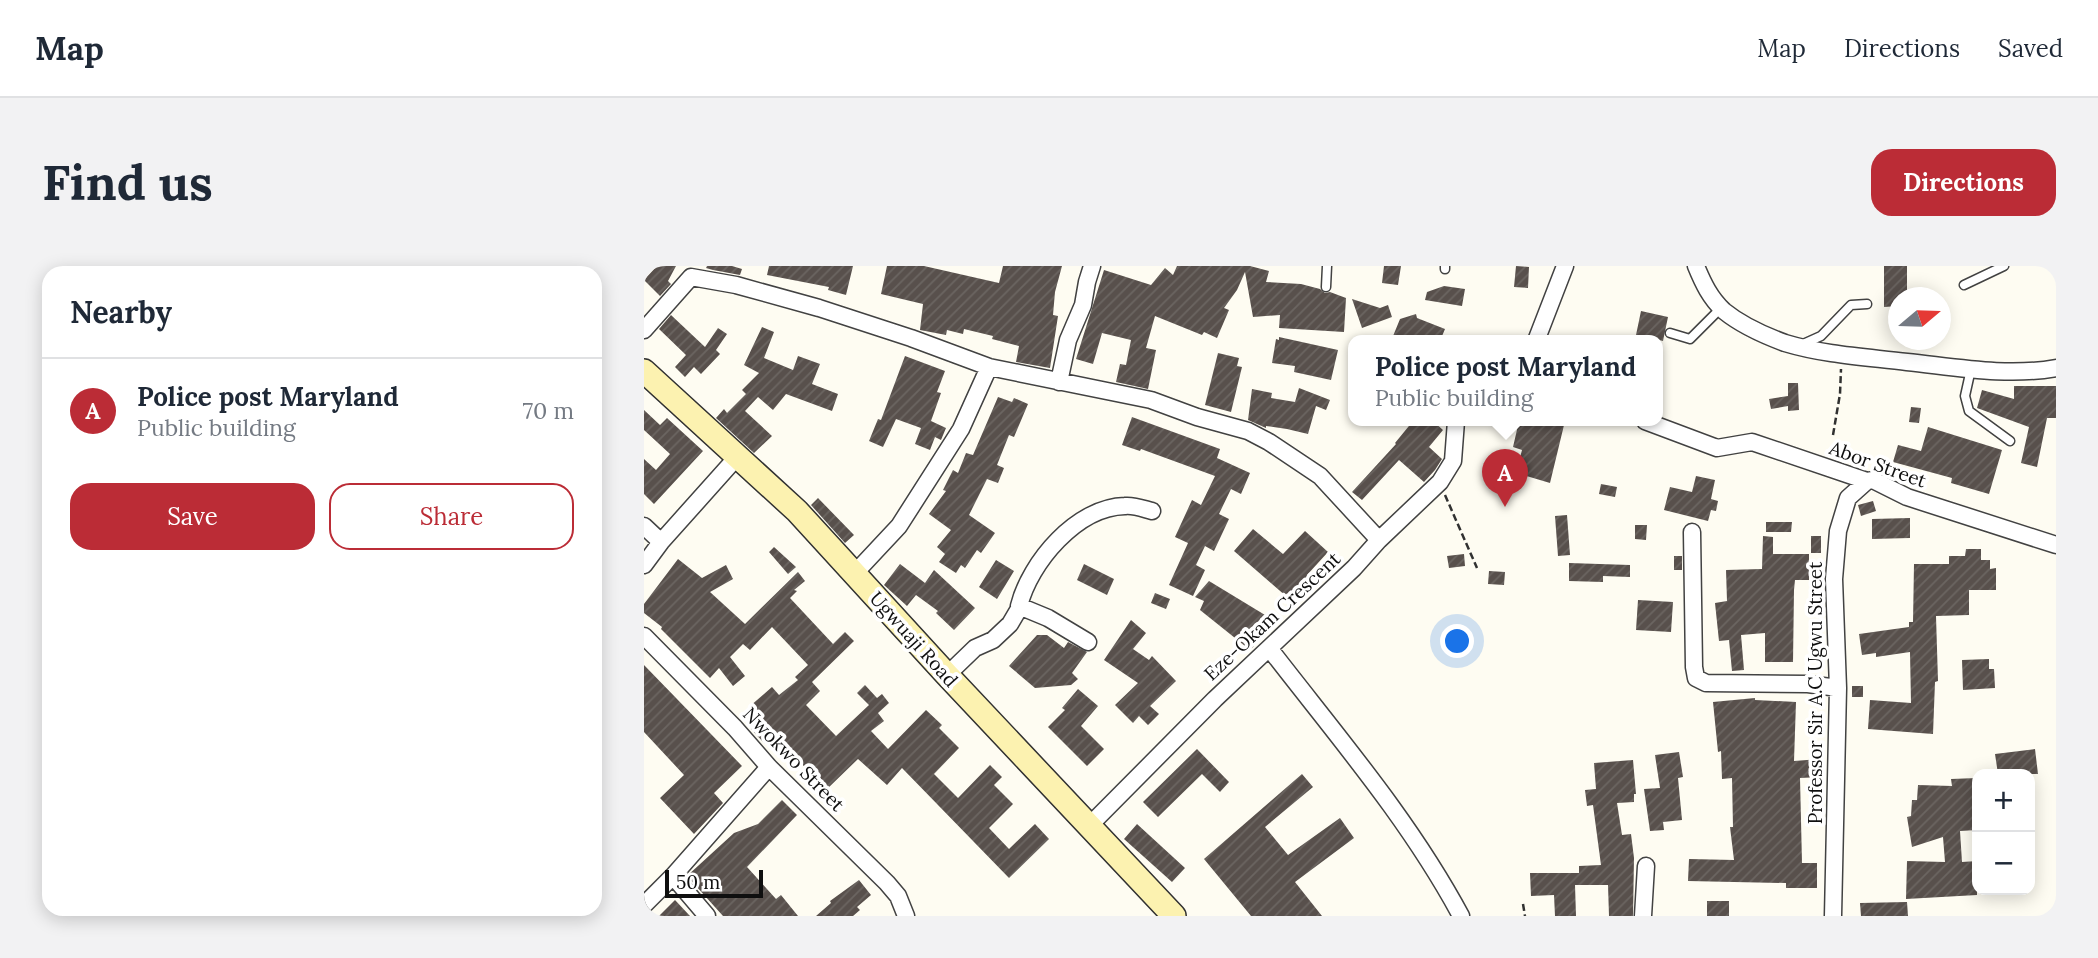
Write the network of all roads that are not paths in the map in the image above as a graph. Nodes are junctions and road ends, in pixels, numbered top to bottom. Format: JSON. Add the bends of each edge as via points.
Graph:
{"nodes":[{"id":1,"x":1092,"y":266,"type":"edge"},
{"id":2,"x":1327,"y":266,"type":"edge"},
{"id":3,"x":1565,"y":266,"type":"edge"},
{"id":4,"x":1696,"y":266,"type":"edge"},
{"id":5,"x":2004,"y":266,"type":"edge"},
{"id":6,"x":692,"y":272,"type":"edge"},
{"id":7,"x":1964,"y":285,"type":"dead end"},
{"id":8,"x":1326,"y":288,"type":"dead end"},
{"id":9,"x":1867,"y":304,"type":"dead end"},
{"id":10,"x":1721,"y":308,"type":"junction"},
{"id":11,"x":644,"y":330,"type":"edge"},
{"id":12,"x":1670,"y":332,"type":"dead end"},
{"id":13,"x":1537,"y":335,"type":"edge"},
{"id":14,"x":1798,"y":346,"type":"junction"},
{"id":15,"x":989,"y":367,"type":"junction"},
{"id":16,"x":2056,"y":368,"type":"edge"},
{"id":17,"x":1971,"y":369,"type":"junction"},
{"id":18,"x":644,"y":371,"type":"edge"},
{"id":19,"x":1059,"y":382,"type":"junction"},
{"id":20,"x":1455,"y":426,"type":"edge"},
{"id":21,"x":1658,"y":426,"type":"edge"},
{"id":22,"x":2010,"y":441,"type":"dead end"},
{"id":23,"x":737,"y":457,"type":"junction"},
{"id":24,"x":1867,"y":481,"type":"junction"},
{"id":25,"x":1152,"y":511,"type":"dead end"},
{"id":26,"x":644,"y":526,"type":"edge"},
{"id":27,"x":1692,"y":533,"type":"dead end"},
{"id":28,"x":1379,"y":540,"type":"junction"},
{"id":29,"x":661,"y":542,"type":"junction"},
{"id":30,"x":2056,"y":545,"type":"edge"},
{"id":31,"x":644,"y":565,"type":"edge"},
{"id":32,"x":855,"y":573,"type":"junction"},
{"id":33,"x":1020,"y":607,"type":"junction"},
{"id":34,"x":644,"y":636,"type":"edge"},
{"id":35,"x":1088,"y":642,"type":"dead end"},
{"id":36,"x":1269,"y":649,"type":"junction"},
{"id":37,"x":947,"y":675,"type":"junction"},
{"id":38,"x":1838,"y":688,"type":"junction"},
{"id":39,"x":769,"y":767,"type":"junction"},
{"id":40,"x":1088,"y":826,"type":"junction"},
{"id":41,"x":1646,"y":866,"type":"dead end"},
{"id":42,"x":673,"y":876,"type":"junction"},
{"id":43,"x":644,"y":905,"type":"edge"},
{"id":44,"x":707,"y":916,"type":"edge"},
{"id":45,"x":906,"y":916,"type":"edge"},
{"id":46,"x":1174,"y":916,"type":"edge"},
{"id":47,"x":1461,"y":916,"type":"edge"},
{"id":48,"x":1643,"y":916,"type":"edge"},
{"id":49,"x":1833,"y":916,"type":"edge"}],
"edges":[{"from":1,"to":19,"type":"street"},
{"from":2,"to":8,"type":"lane"},
{"from":3,"to":13,"type":"street"},
{"from":4,"to":10,"type":"street","via":[[1706,290]]},
{"from":5,"to":7,"type":"lane"},
{"from":6,"to":11,"type":"street"},
{"from":6,"to":15,"type":"street","via":[[818,308]]},
{"from":9,"to":14,"type":"lane","via":[[1851,305],[1821,336]]},
{"from":10,"to":12,"type":"lane","via":[[1690,339]]},
{"from":10,"to":14,"type":"street","via":[[1767,335]]},
{"from":14,"to":17,"type":"street"},
{"from":15,"to":19,"type":"street"},
{"from":15,"to":32,"type":"street","via":[[961,429],[899,526]]},
{"from":16,"to":17,"type":"street"},
{"from":17,"to":22,"type":"lane","via":[[1965,396],[1969,411]]},
{"from":18,"to":23,"type":"main road","name":"Ugwuaji Road"},
{"from":19,"to":28,"type":"street","via":[[1152,400],[1258,436],[1320,476]]},
{"from":20,"to":28,"type":"street","name":"Eze-Okam Crescent","via":[[1453,461],[1440,482]]},
{"from":21,"to":24,"type":"street","name":"Abor Street","via":[[1717,448],[1752,442]]},
{"from":23,"to":29,"type":"street"},
{"from":23,"to":32,"type":"main road","name":"Ugwuaji Road","via":[[797,511]]},
{"from":24,"to":30,"type":"street","name":"Abor Street"},
{"from":24,"to":38,"type":"street","name":"Professor Sir A.C Ugwu Street","via":[[1847,498],[1838,531],[1834,579]]},
{"from":25,"to":33,"type":"street","via":[[1119,506],[1066,531],[1039,565]]},
{"from":26,"to":29,"type":"street"},
{"from":27,"to":38,"type":"street","via":[[1696,678],[1706,683]]},
{"from":28,"to":36,"type":"street","name":"Eze-Okam Crescent"},
{"from":29,"to":31,"type":"street"},
{"from":32,"to":37,"type":"main road","name":"Ugwuaji Road"},
{"from":33,"to":35,"type":"street"},
{"from":33,"to":37,"type":"street","via":[[993,640],[975,648]]},
{"from":34,"to":39,"type":"street","name":"Nwokwo Street"},
{"from":36,"to":40,"type":"street","name":"Eze-Okam Crescent"},
{"from":36,"to":47,"type":"street","via":[[1383,795]]},
{"from":37,"to":40,"type":"main road","name":"Ugwuaji Road"},
{"from":38,"to":49,"type":"street","name":"Professor Sir A.C Ugwu Street"},
{"from":39,"to":42,"type":"street"},
{"from":39,"to":45,"type":"street","name":"Nwokwo Street","via":[[887,883]]},
{"from":40,"to":46,"type":"main road","name":"Ugwuaji Road"},
{"from":41,"to":48,"type":"street"},
{"from":42,"to":43,"type":"street"},
{"from":42,"to":44,"type":"street"}]}
